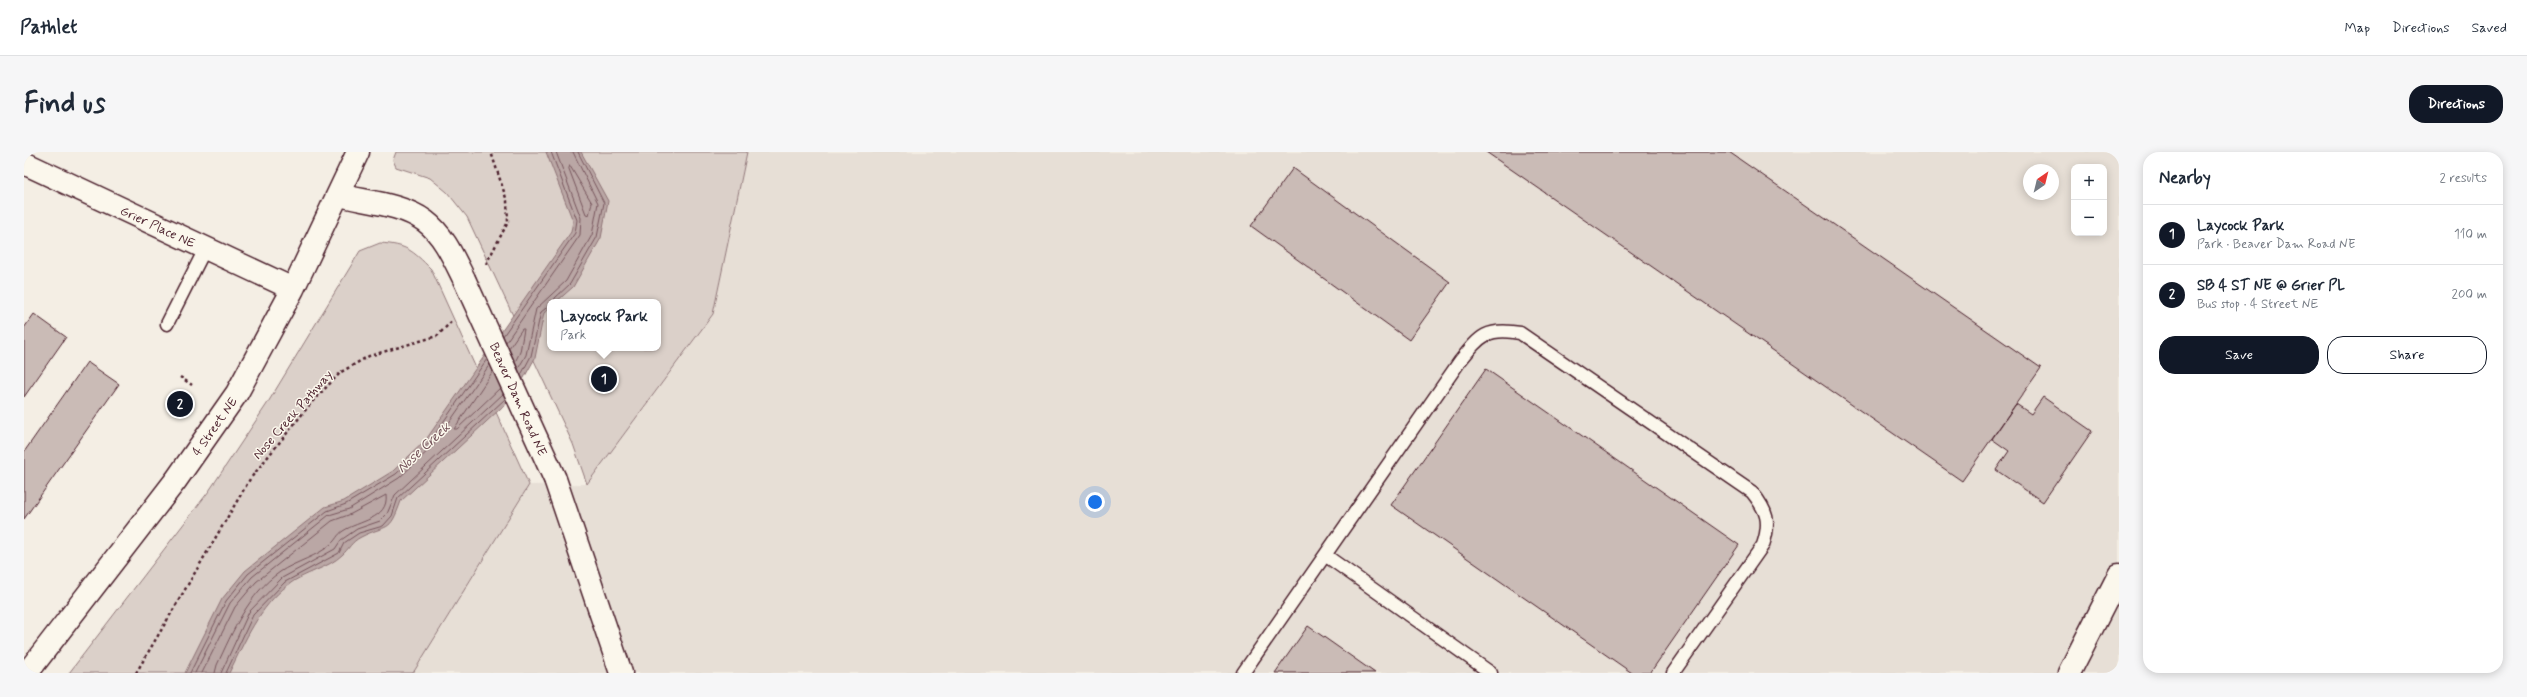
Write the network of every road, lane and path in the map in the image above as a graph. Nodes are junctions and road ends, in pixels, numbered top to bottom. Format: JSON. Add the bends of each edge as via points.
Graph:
{"nodes":[{"id":1,"x":358,"y":152,"type":"edge"},
{"id":2,"x":491,"y":152,"type":"edge"},
{"id":3,"x":26,"y":167,"type":"edge"},
{"id":4,"x":339,"y":195,"type":"junction"},
{"id":5,"x":206,"y":249,"type":"junction"},
{"id":6,"x":473,"y":275,"type":"junction"},
{"id":7,"x":293,"y":289,"type":"junction"},
{"id":8,"x":454,"y":318,"type":"dead end"},
{"id":9,"x":167,"y":324,"type":"dead end"},
{"id":10,"x":180,"y":377,"type":"dead end"},
{"id":11,"x":192,"y":385,"type":"dead end"},
{"id":12,"x":1325,"y":555,"type":"junction"},
{"id":13,"x":2119,"y":575,"type":"edge"},
{"id":14,"x":27,"y":673,"type":"edge"},
{"id":15,"x":136,"y":673,"type":"edge"},
{"id":16,"x":621,"y":673,"type":"edge"},
{"id":17,"x":1243,"y":673,"type":"edge"},
{"id":18,"x":1491,"y":673,"type":"edge"},
{"id":19,"x":1673,"y":673,"type":"edge"},
{"id":20,"x":2069,"y":673,"type":"edge"}],
"edges":[{"from":1,"to":4,"type":"street","name":"4 Street NE"},
{"from":2,"to":6,"type":"path","via":[[507,201],[508,222],[498,245]]},
{"from":3,"to":5,"type":"street","name":"Grier Place NE"},
{"from":4,"to":6,"type":"street","name":"Beaver Dam Road NE","via":[[404,210],[425,221]]},
{"from":4,"to":7,"type":"street","name":"4 Street NE"},
{"from":5,"to":7,"type":"street","name":"Grier Place NE"},
{"from":5,"to":9,"type":"lane"},
{"from":6,"to":16,"type":"street","name":"Beaver Dam Road NE","bridge":true,"via":[[555,479]]},
{"from":7,"to":14,"type":"street","name":"4 Street NE","via":[[237,393],[167,492]]},
{"from":8,"to":15,"type":"path","name":"Nose Creek Pathway","via":[[437,336],[370,356],[341,372],[312,402],[250,479]]},
{"from":10,"to":11,"type":"path"},
{"from":12,"to":17,"type":"lane"},
{"from":12,"to":18,"type":"lane"},
{"from":12,"to":19,"type":"lane","via":[[1478,338],[1491,332],[1520,333],[1752,492],[1761,504],[1767,518],[1768,530],[1763,545]]},
{"from":13,"to":20,"type":"street"}]}
